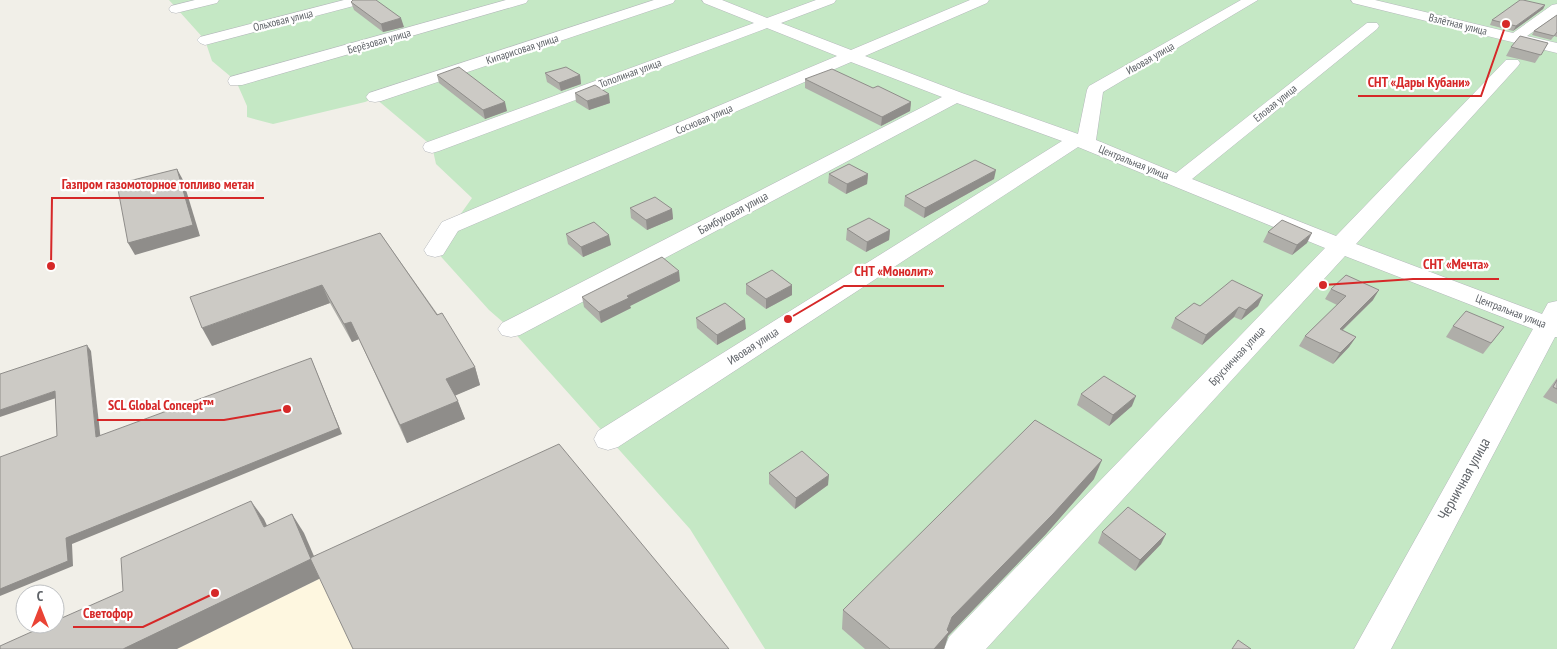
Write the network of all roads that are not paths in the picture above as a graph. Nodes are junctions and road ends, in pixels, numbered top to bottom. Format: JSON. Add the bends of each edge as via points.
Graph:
{"nodes":[{"id":1,"x":212,"y":0,"type":"edge"},
{"id":2,"x":360,"y":0,"type":"edge"},
{"id":3,"x":521,"y":0,"type":"edge"},
{"id":4,"x":668,"y":0,"type":"edge"},
{"id":5,"x":710,"y":0,"type":"edge"},
{"id":6,"x":829,"y":0,"type":"edge"},
{"id":7,"x":982,"y":0,"type":"edge"},
{"id":8,"x":1252,"y":0,"type":"edge"},
{"id":9,"x":1358,"y":0,"type":"edge"},
{"id":10,"x":1401,"y":5,"type":"edge"},
{"id":11,"x":1557,"y":8,"type":"edge"},
{"id":12,"x":176,"y":9,"type":"dead end"},
{"id":13,"x":767,"y":23,"type":"junction"},
{"id":14,"x":1372,"y":26,"type":"dead end"},
{"id":15,"x":205,"y":40,"type":"dead end"},
{"id":16,"x":1557,"y":48,"type":"edge"},
{"id":17,"x":1514,"y":51,"type":"junction"},
{"id":18,"x":851,"y":56,"type":"junction"},
{"id":19,"x":236,"y":81,"type":"dead end"},
{"id":20,"x":956,"y":97,"type":"junction"},
{"id":21,"x":375,"y":98,"type":"dead end"},
{"id":22,"x":1081,"y":142,"type":"junction"},
{"id":23,"x":432,"y":146,"type":"dead end"},
{"id":24,"x":1179,"y":180,"type":"junction"},
{"id":25,"x":1340,"y":245,"type":"junction"},
{"id":26,"x":435,"y":250,"type":"dead end"},
{"id":27,"x":1554,"y":321,"type":"edge"},
{"id":28,"x":511,"y":329,"type":"dead end"},
{"id":29,"x":608,"y":439,"type":"dead end"},
{"id":30,"x":962,"y":649,"type":"edge"},
{"id":31,"x":1372,"y":649,"type":"edge"}],
"edges":[{"from":1,"to":12,"type":"street"},
{"from":2,"to":15,"type":"street","name":"Ольховая улица"},
{"from":3,"to":19,"type":"street","name":"Берёзовая улица"},
{"from":4,"to":21,"type":"street","name":"Кипарисовая улица"},
{"from":5,"to":13,"type":"street","name":"Центральная улица"},
{"from":6,"to":13,"type":"street","name":"Тополиная улица"},
{"from":7,"to":18,"type":"street","name":"Сосновая улица"},
{"from":8,"to":22,"type":"street","name":"Ивовая улица","via":[[1095,90]]},
{"from":9,"to":10,"type":"street","name":"Взлётная улица"},
{"from":10,"to":17,"type":"street","name":"Взлётная улица"},
{"from":11,"to":17,"type":"street","name":"Брусничная улица"},
{"from":13,"to":18,"type":"street","name":"Центральная улица"},
{"from":13,"to":23,"type":"street","name":"Тополиная улица"},
{"from":14,"to":24,"type":"street","name":"Еловая улица"},
{"from":16,"to":17,"type":"street","name":"Взлётная улица"},
{"from":17,"to":25,"type":"street","name":"Брусничная улица"},
{"from":18,"to":20,"type":"street","name":"Центральная улица"},
{"from":18,"to":26,"type":"street","name":"Сосновая улица","via":[[450,227]]},
{"from":20,"to":22,"type":"street","name":"Центральная улица"},
{"from":20,"to":28,"type":"street","name":"Бамбуковая улица"},
{"from":22,"to":24,"type":"street","name":"Центральная улица"},
{"from":22,"to":29,"type":"street","name":"Ивовая улица"},
{"from":24,"to":25,"type":"street","name":"Центральная улица"},
{"from":25,"to":27,"type":"street","name":"Центральная улица"},
{"from":25,"to":30,"type":"street","name":"Брусничная улица"},
{"from":27,"to":31,"type":"street","name":"Черничная улица"}]}
